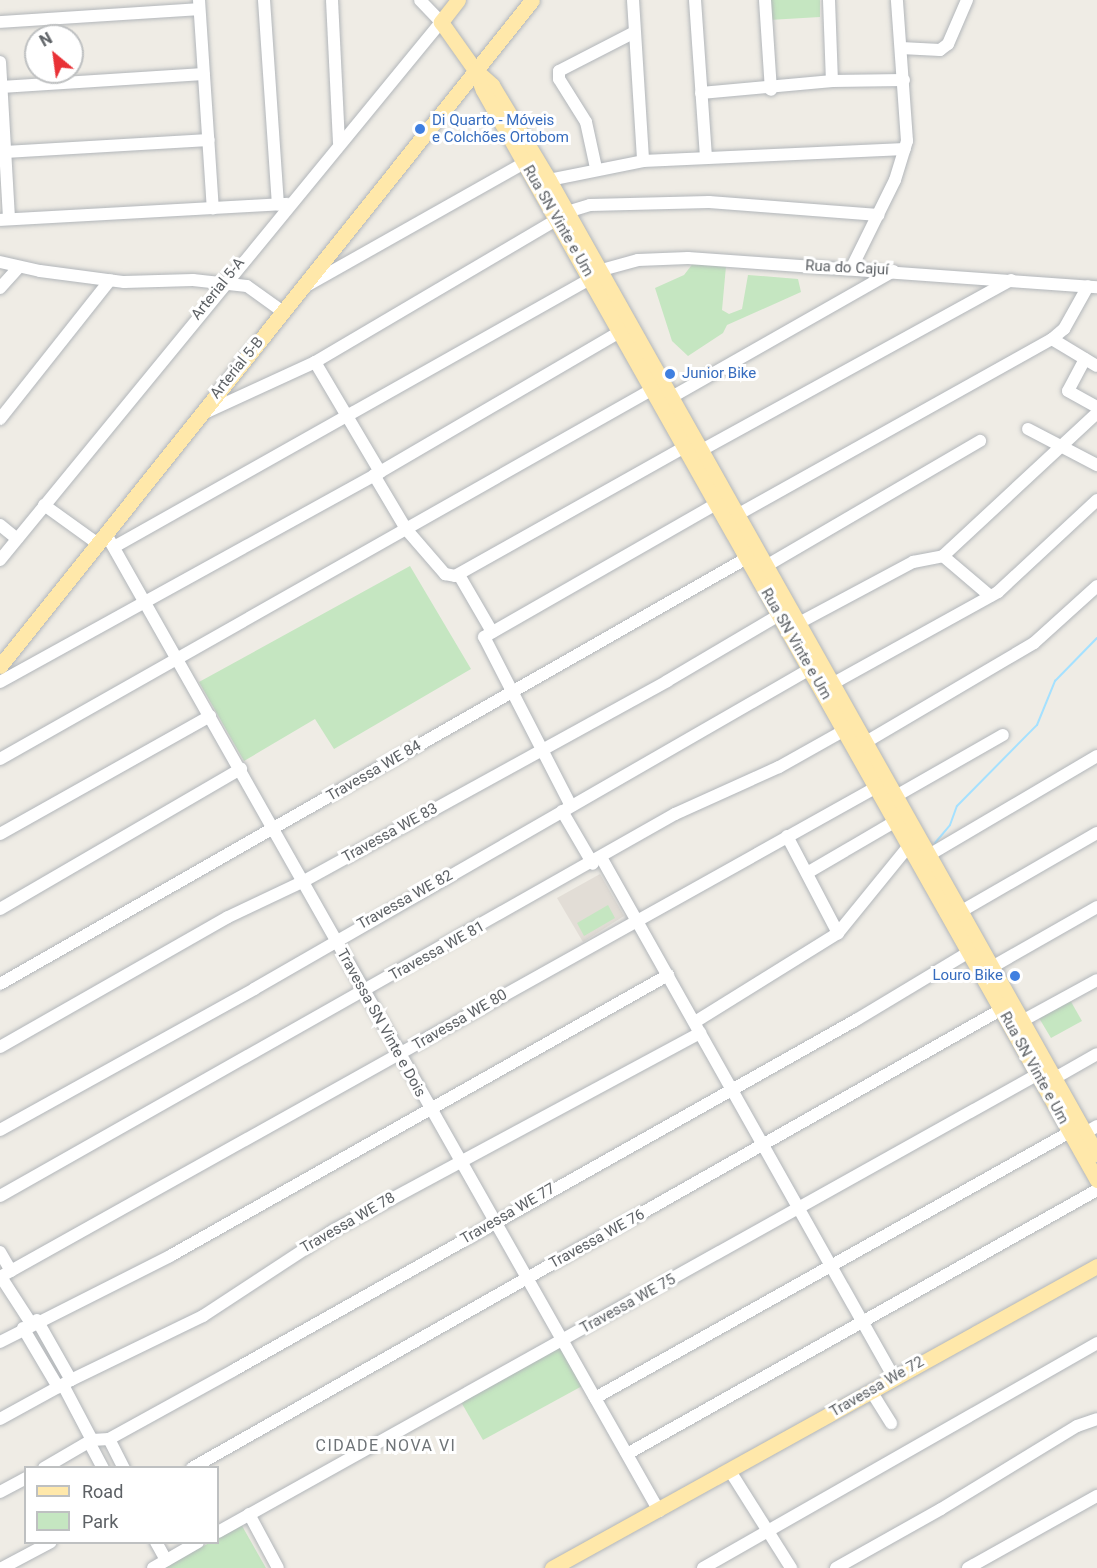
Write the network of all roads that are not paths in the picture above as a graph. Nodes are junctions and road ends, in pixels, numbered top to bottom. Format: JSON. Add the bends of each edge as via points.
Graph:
{"nodes":[{"id":1,"x":264,"y":0,"type":"edge"},
{"id":2,"x":332,"y":0,"type":"edge"},
{"id":3,"x":420,"y":0,"type":"edge"},
{"id":4,"x":458,"y":0,"type":"edge"},
{"id":5,"x":532,"y":0,"type":"edge"},
{"id":6,"x":633,"y":0,"type":"edge"},
{"id":7,"x":695,"y":0,"type":"edge"},
{"id":8,"x":765,"y":0,"type":"edge"},
{"id":9,"x":829,"y":0,"type":"edge"},
{"id":10,"x":897,"y":0,"type":"edge"},
{"id":11,"x":967,"y":0,"type":"edge"},
{"id":12,"x":199,"y":5,"type":"edge"},
{"id":13,"x":0,"y":22,"type":"edge"},
{"id":14,"x":441,"y":22,"type":"junction"},
{"id":15,"x":635,"y":32,"type":"junction"},
{"id":16,"x":901,"y":48,"type":"junction"},
{"id":17,"x":0,"y":62,"type":"edge"},
{"id":18,"x":475,"y":70,"type":"junction"},
{"id":19,"x":204,"y":74,"type":"junction"},
{"id":20,"x":904,"y":80,"type":"junction"},
{"id":21,"x":832,"y":81,"type":"junction"},
{"id":22,"x":1,"y":87,"type":"edge"},
{"id":23,"x":771,"y":90,"type":"junction"},
{"id":24,"x":701,"y":93,"type":"junction"},
{"id":25,"x":208,"y":140,"type":"junction"},
{"id":26,"x":339,"y":143,"type":"junction"},
{"id":27,"x":905,"y":149,"type":"junction"},
{"id":28,"x":5,"y":152,"type":"junction"},
{"id":29,"x":706,"y":158,"type":"junction"},
{"id":30,"x":643,"y":161,"type":"junction"},
{"id":31,"x":524,"y":163,"type":"junction"},
{"id":32,"x":596,"y":168,"type":"junction"},
{"id":33,"x":550,"y":191,"type":"junction"},
{"id":34,"x":283,"y":204,"type":"junction"},
{"id":35,"x":213,"y":209,"type":"junction"},
{"id":36,"x":879,"y":215,"type":"junction"},
{"id":37,"x":562,"y":216,"type":"junction"},
{"id":38,"x":5,"y":219,"type":"edge"},
{"id":39,"x":0,"y":262,"type":"edge"},
{"id":40,"x":19,"y":267,"type":"junction"},
{"id":41,"x":851,"y":269,"type":"junction"},
{"id":42,"x":895,"y":270,"type":"junction"},
{"id":43,"x":594,"y":275,"type":"junction"},
{"id":44,"x":110,"y":280,"type":"junction"},
{"id":45,"x":1011,"y":280,"type":"junction"},
{"id":46,"x":224,"y":283,"type":"junction"},
{"id":47,"x":1092,"y":286,"type":"edge"},
{"id":48,"x":0,"y":288,"type":"edge"},
{"id":49,"x":303,"y":288,"type":"junction"},
{"id":50,"x":283,"y":312,"type":"junction"},
{"id":51,"x":620,"y":332,"type":"junction"},
{"id":52,"x":1052,"y":339,"type":"junction"},
{"id":53,"x":1085,"y":359,"type":"junction"},
{"id":54,"x":315,"y":362,"type":"junction"},
{"id":55,"x":1097,"y":366,"type":"edge"},
{"id":56,"x":653,"y":389,"type":"junction"},
{"id":57,"x":670,"y":398,"type":"junction"},
{"id":58,"x":1097,"y":406,"type":"edge"},
{"id":59,"x":1097,"y":413,"type":"edge"},
{"id":60,"x":346,"y":415,"type":"junction"},
{"id":61,"x":199,"y":416,"type":"junction"},
{"id":62,"x":0,"y":419,"type":"edge"},
{"id":63,"x":677,"y":420,"type":"junction"},
{"id":64,"x":1028,"y":429,"type":"dead end"},
{"id":65,"x":981,"y":441,"type":"dead end"},
{"id":66,"x":685,"y":447,"type":"junction"},
{"id":67,"x":1059,"y":447,"type":"junction"},
{"id":68,"x":700,"y":451,"type":"junction"},
{"id":69,"x":1097,"y":465,"type":"edge"},
{"id":70,"x":377,"y":474,"type":"junction"},
{"id":71,"x":1097,"y":500,"type":"edge"},
{"id":72,"x":716,"y":504,"type":"junction"},
{"id":73,"x":44,"y":505,"type":"junction"},
{"id":74,"x":737,"y":523,"type":"junction"},
{"id":75,"x":0,"y":525,"type":"edge"},
{"id":76,"x":406,"y":529,"type":"junction"},
{"id":77,"x":17,"y":539,"type":"junction"},
{"id":78,"x":106,"y":542,"type":"junction"},
{"id":79,"x":943,"y":556,"type":"junction"},
{"id":80,"x":747,"y":558,"type":"junction"},
{"id":81,"x":0,"y":560,"type":"edge"},
{"id":82,"x":766,"y":566,"type":"junction"},
{"id":83,"x":459,"y":575,"type":"junction"},
{"id":84,"x":1097,"y":586,"type":"edge"},
{"id":85,"x":990,"y":596,"type":"junction"},
{"id":86,"x":146,"y":603,"type":"junction"},
{"id":87,"x":778,"y":615,"type":"junction"},
{"id":88,"x":797,"y":624,"type":"junction"},
{"id":89,"x":492,"y":632,"type":"junction"},
{"id":90,"x":177,"y":660,"type":"junction"},
{"id":91,"x":0,"y":666,"type":"edge"},
{"id":92,"x":810,"y":669,"type":"junction"},
{"id":93,"x":0,"y":682,"type":"edge"},
{"id":94,"x":832,"y":684,"type":"junction"},
{"id":95,"x":510,"y":694,"type":"junction"},
{"id":96,"x":210,"y":716,"type":"junction"},
{"id":97,"x":845,"y":730,"type":"junction"},
{"id":98,"x":1003,"y":735,"type":"dead end"},
{"id":99,"x":539,"y":748,"type":"junction"},
{"id":100,"x":866,"y":752,"type":"junction"},
{"id":101,"x":1097,"y":756,"type":"edge"},
{"id":102,"x":0,"y":759,"type":"edge"},
{"id":103,"x":241,"y":769,"type":"junction"},
{"id":104,"x":882,"y":784,"type":"junction"},
{"id":105,"x":896,"y":796,"type":"junction"},
{"id":106,"x":566,"y":809,"type":"junction"},
{"id":107,"x":901,"y":818,"type":"junction"},
{"id":108,"x":274,"y":828,"type":"junction"},
{"id":109,"x":1097,"y":832,"type":"edge"},
{"id":110,"x":0,"y":834,"type":"edge"},
{"id":111,"x":787,"y":836,"type":"junction"},
{"id":112,"x":908,"y":847,"type":"junction"},
{"id":113,"x":929,"y":855,"type":"junction"},
{"id":114,"x":597,"y":862,"type":"junction"},
{"id":115,"x":807,"y":873,"type":"junction"},
{"id":116,"x":303,"y":882,"type":"junction"},
{"id":117,"x":1097,"y":907,"type":"edge"},
{"id":118,"x":0,"y":909,"type":"edge"},
{"id":119,"x":960,"y":912,"type":"junction"},
{"id":120,"x":638,"y":919,"type":"junction"},
{"id":121,"x":838,"y":933,"type":"junction"},
{"id":122,"x":335,"y":939,"type":"junction"},
{"id":123,"x":969,"y":952,"type":"junction"},
{"id":124,"x":992,"y":967,"type":"junction"},
{"id":125,"x":668,"y":975,"type":"junction"},
{"id":126,"x":1097,"y":980,"type":"edge"},
{"id":127,"x":0,"y":984,"type":"edge"},
{"id":128,"x":364,"y":992,"type":"junction"},
{"id":129,"x":1002,"y":1009,"type":"junction"},
{"id":130,"x":1022,"y":1021,"type":"junction"},
{"id":131,"x":698,"y":1027,"type":"junction"},
{"id":132,"x":0,"y":1047,"type":"edge"},
{"id":133,"x":1097,"y":1054,"type":"edge"},
{"id":134,"x":398,"y":1055,"type":"junction"},
{"id":135,"x":1038,"y":1074,"type":"junction"},
{"id":136,"x":1054,"y":1078,"type":"junction"},
{"id":137,"x":731,"y":1089,"type":"junction"},
{"id":138,"x":429,"y":1110,"type":"junction"},
{"id":139,"x":0,"y":1130,"type":"edge"},
{"id":140,"x":1084,"y":1130,"type":"edge"},
{"id":141,"x":762,"y":1145,"type":"junction"},
{"id":142,"x":1097,"y":1154,"type":"edge"},
{"id":143,"x":460,"y":1159,"type":"junction"},
{"id":144,"x":1097,"y":1180,"type":"edge"},
{"id":145,"x":1097,"y":1190,"type":"edge"},
{"id":146,"x":0,"y":1196,"type":"edge"},
{"id":147,"x":800,"y":1208,"type":"junction"},
{"id":148,"x":496,"y":1221,"type":"junction"},
{"id":149,"x":0,"y":1252,"type":"edge"},
{"id":150,"x":832,"y":1264,"type":"junction"},
{"id":151,"x":1097,"y":1266,"type":"edge"},
{"id":152,"x":4,"y":1275,"type":"edge"},
{"id":153,"x":528,"y":1278,"type":"junction"},
{"id":154,"x":863,"y":1321,"type":"junction"},
{"id":155,"x":31,"y":1325,"type":"junction"},
{"id":156,"x":564,"y":1340,"type":"junction"},
{"id":157,"x":0,"y":1342,"type":"edge"},
{"id":158,"x":1097,"y":1343,"type":"edge"},
{"id":159,"x":893,"y":1376,"type":"junction"},
{"id":160,"x":64,"y":1384,"type":"junction"},
{"id":161,"x":871,"y":1391,"type":"junction"},
{"id":162,"x":595,"y":1398,"type":"junction"},
{"id":163,"x":0,"y":1419,"type":"edge"},
{"id":164,"x":1097,"y":1419,"type":"edge"},
{"id":165,"x":891,"y":1423,"type":"dead end"},
{"id":166,"x":109,"y":1439,"type":"junction"},
{"id":167,"x":90,"y":1441,"type":"junction"},
{"id":168,"x":627,"y":1454,"type":"junction"},
{"id":169,"x":46,"y":1466,"type":"edge"},
{"id":170,"x":102,"y":1466,"type":"edge"},
{"id":171,"x":123,"y":1466,"type":"edge"},
{"id":172,"x":194,"y":1466,"type":"edge"},
{"id":173,"x":730,"y":1471,"type":"junction"},
{"id":174,"x":24,"y":1479,"type":"edge"},
{"id":175,"x":0,"y":1492,"type":"edge"},
{"id":176,"x":1097,"y":1496,"type":"edge"},
{"id":177,"x":659,"y":1511,"type":"junction"},
{"id":178,"x":249,"y":1514,"type":"junction"},
{"id":179,"x":219,"y":1531,"type":"edge"},
{"id":180,"x":768,"y":1532,"type":"junction"},
{"id":181,"x":47,"y":1544,"type":"edge"},
{"id":182,"x":157,"y":1544,"type":"edge"},
{"id":183,"x":194,"y":1544,"type":"edge"},
{"id":184,"x":166,"y":1560,"type":"junction"},
{"id":185,"x":972,"y":1567,"type":"edge"},
{"id":186,"x":2,"y":1568,"type":"edge"},
{"id":187,"x":153,"y":1568,"type":"edge"},
{"id":188,"x":278,"y":1568,"type":"edge"},
{"id":189,"x":552,"y":1568,"type":"edge"},
{"id":190,"x":703,"y":1568,"type":"edge"},
{"id":191,"x":791,"y":1568,"type":"edge"},
{"id":192,"x":836,"y":1568,"type":"edge"}],
"edges":[{"from":1,"to":34,"type":"street"},
{"from":2,"to":26,"type":"street"},
{"from":3,"to":14,"type":"street"},
{"from":4,"to":14,"type":"main road"},
{"from":5,"to":18,"type":"main road","name":"Arterial 5-B"},
{"from":6,"to":15,"type":"street"},
{"from":7,"to":24,"type":"street"},
{"from":8,"to":23,"type":"street"},
{"from":9,"to":21,"type":"street"},
{"from":10,"to":16,"type":"street"},
{"from":11,"to":16,"type":"street","via":[[948,44],[940,50]]},
{"from":12,"to":13,"type":"street"},
{"from":12,"to":19,"type":"street"},
{"from":14,"to":18,"type":"main road"},
{"from":14,"to":26,"type":"street","name":"Arterial 5-A"},
{"from":15,"to":30,"type":"street"},
{"from":15,"to":32,"type":"street","via":[[559,71],[559,79],[586,122]]},
{"from":16,"to":20,"type":"street"},
{"from":17,"to":22,"type":"street"},
{"from":18,"to":31,"type":"main road","name":"Rua SN Vinte e Um"},
{"from":18,"to":33,"type":"main road","name":"Rua SN Vinte e Um","via":[[492,85]]},
{"from":18,"to":49,"type":"main road","name":"Arterial 5-B"},
{"from":19,"to":22,"type":"street"},
{"from":19,"to":25,"type":"street"},
{"from":20,"to":21,"type":"street"},
{"from":20,"to":27,"type":"street","via":[[908,127]]},
{"from":21,"to":23,"type":"street"},
{"from":22,"to":28,"type":"street"},
{"from":23,"to":24,"type":"street"},
{"from":24,"to":29,"type":"street"},
{"from":25,"to":28,"type":"street"},
{"from":25,"to":35,"type":"street"},
{"from":26,"to":34,"type":"street","name":"Arterial 5-A"},
{"from":27,"to":29,"type":"street"},
{"from":27,"to":36,"type":"street"},
{"from":28,"to":38,"type":"street"},
{"from":29,"to":30,"type":"street"},
{"from":30,"to":32,"type":"street"},
{"from":31,"to":33,"type":"main road","name":"Rua SN Vinte e Um"},
{"from":31,"to":49,"type":"street"},
{"from":32,"to":33,"type":"street"},
{"from":33,"to":37,"type":"main road","name":"Rua SN Vinte e Um"},
{"from":34,"to":35,"type":"street"},
{"from":34,"to":46,"type":"street","name":"Arterial 5-A"},
{"from":35,"to":38,"type":"street"},
{"from":36,"to":37,"type":"street","via":[[709,202],[590,205]]},
{"from":36,"to":41,"type":"street"},
{"from":37,"to":43,"type":"main road","name":"Rua SN Vinte e Um"},
{"from":37,"to":54,"type":"street"},
{"from":39,"to":40,"type":"street"},
{"from":40,"to":44,"type":"street"},
{"from":40,"to":48,"type":"street"},
{"from":41,"to":42,"type":"street","name":"Rua do Cajuí"},
{"from":41,"to":43,"type":"street","name":"Rua do Cajuí","via":[[676,258],[638,260]]},
{"from":42,"to":45,"type":"street","name":"Rua do Cajuí"},
{"from":42,"to":57,"type":"street"},
{"from":43,"to":51,"type":"main road","name":"Rua SN Vinte e Um"},
{"from":43,"to":57,"type":"main road","name":"Rua SN Vinte e Um"},
{"from":43,"to":60,"type":"street","name":"Rua do Cajuí"},
{"from":44,"to":46,"type":"street"},
{"from":44,"to":62,"type":"street"},
{"from":45,"to":47,"type":"street","name":"Rua do Cajuí"},
{"from":45,"to":68,"type":"street"},
{"from":46,"to":50,"type":"street","via":[[247,286]]},
{"from":46,"to":73,"type":"street","name":"Arterial 5-A"},
{"from":47,"to":52,"type":"street","via":[[1064,329]]},
{"from":49,"to":50,"type":"main road","name":"Arterial 5-B"},
{"from":50,"to":61,"type":"main road","name":"Arterial 5-B"},
{"from":51,"to":56,"type":"main road","name":"Rua SN Vinte e Um"},
{"from":51,"to":70,"type":"street"},
{"from":52,"to":53,"type":"street"},
{"from":52,"to":74,"type":"street"},
{"from":53,"to":55,"type":"street"},
{"from":53,"to":58,"type":"street","via":[[1068,392]]},
{"from":54,"to":60,"type":"street"},
{"from":54,"to":61,"type":"street"},
{"from":56,"to":63,"type":"main road","name":"Rua SN Vinte e Um"},
{"from":56,"to":76,"type":"street"},
{"from":57,"to":63,"type":"main road","name":"Rua SN Vinte e Um"},
{"from":59,"to":67,"type":"street"},
{"from":60,"to":70,"type":"street"},
{"from":60,"to":78,"type":"street","name":"Rua do Cajuí"},
{"from":61,"to":78,"type":"main road","name":"Arterial 5-B"},
{"from":63,"to":66,"type":"main road","name":"Rua SN Vinte e Um"},
{"from":63,"to":68,"type":"main road","name":"Rua SN Vinte e Um"},
{"from":64,"to":67,"type":"street"},
{"from":65,"to":82,"type":"street"},
{"from":66,"to":72,"type":"main road","name":"Rua SN Vinte e Um"},
{"from":66,"to":83,"type":"street"},
{"from":67,"to":69,"type":"street"},
{"from":67,"to":79,"type":"street"},
{"from":68,"to":74,"type":"main road","name":"Rua SN Vinte e Um"},
{"from":70,"to":76,"type":"street"},
{"from":70,"to":86,"type":"street"},
{"from":71,"to":85,"type":"street","via":[[1007,585]]},
{"from":72,"to":74,"type":"main road","name":"Rua SN Vinte e Um"},
{"from":72,"to":89,"type":"street"},
{"from":73,"to":77,"type":"street","name":"Arterial 5-A"},
{"from":73,"to":78,"type":"street"},
{"from":74,"to":80,"type":"main road","name":"Rua SN Vinte e Um"},
{"from":74,"to":82,"type":"main road","name":"Rua SN Vinte e Um"},
{"from":75,"to":77,"type":"street"},
{"from":76,"to":83,"type":"street","via":[[446,576]]},
{"from":76,"to":90,"type":"street"},
{"from":77,"to":81,"type":"street","name":"Arterial 5-A"},
{"from":78,"to":86,"type":"street","name":"Travessa SN Vinte e Dois"},
{"from":78,"to":91,"type":"main road","name":"Arterial 5-B"},
{"from":79,"to":85,"type":"street"},
{"from":79,"to":88,"type":"street","via":[[913,562]]},
{"from":80,"to":87,"type":"main road","name":"Rua SN Vinte e Um"},
{"from":80,"to":95,"type":"street","name":"Travessa WE 84"},
{"from":82,"to":88,"type":"main road","name":"Rua SN Vinte e Um"},
{"from":83,"to":89,"type":"street"},
{"from":84,"to":100,"type":"street","via":[[1034,643]]},
{"from":85,"to":94,"type":"street"},
{"from":86,"to":90,"type":"street","name":"Travessa SN Vinte e Dois"},
{"from":86,"to":93,"type":"street"},
{"from":87,"to":92,"type":"main road","name":"Rua SN Vinte e Um"},
{"from":87,"to":99,"type":"street","name":"Travessa WE 83","via":[[667,681]]},
{"from":88,"to":94,"type":"main road","name":"Rua SN Vinte e Um"},
{"from":89,"to":95,"type":"street","via":[[483,640]]},
{"from":90,"to":96,"type":"street","name":"Travessa SN Vinte e Dois"},
{"from":90,"to":102,"type":"street"},
{"from":92,"to":97,"type":"main road","name":"Rua SN Vinte e Um"},
{"from":92,"to":106,"type":"street","name":"Travessa WE 82"},
{"from":94,"to":100,"type":"main road","name":"Rua SN Vinte e Um"},
{"from":95,"to":99,"type":"street"},
{"from":95,"to":108,"type":"street","name":"Travessa WE 84"},
{"from":96,"to":103,"type":"street","name":"Travessa SN Vinte e Dois"},
{"from":96,"to":110,"type":"street"},
{"from":97,"to":100,"type":"main road","name":"Rua SN Vinte e Um"},
{"from":97,"to":114,"type":"street","name":"Travessa WE 81","via":[[779,767],[675,814]]},
{"from":98,"to":105,"type":"street"},
{"from":99,"to":106,"type":"street"},
{"from":99,"to":116,"type":"street","name":"Travessa WE 83"},
{"from":100,"to":104,"type":"main road","name":"Rua SN Vinte e Um"},
{"from":101,"to":113,"type":"street"},
{"from":103,"to":108,"type":"street","name":"Travessa SN Vinte e Dois"},
{"from":103,"to":118,"type":"street"},
{"from":104,"to":105,"type":"main road","name":"Rua SN Vinte e Um"},
{"from":104,"to":107,"type":"main road","name":"Rua SN Vinte e Um"},
{"from":104,"to":111,"type":"street","name":"Travessa WE 80"},
{"from":105,"to":107,"type":"main road","name":"Rua SN Vinte e Um"},
{"from":106,"to":114,"type":"street"},
{"from":106,"to":122,"type":"street","name":"Travessa WE 82"},
{"from":107,"to":112,"type":"main road","name":"Rua SN Vinte e Um"},
{"from":107,"to":113,"type":"main road","name":"Rua SN Vinte e Um"},
{"from":107,"to":115,"type":"street"},
{"from":108,"to":116,"type":"street","name":"Travessa SN Vinte e Dois"},
{"from":108,"to":127,"type":"street","name":"Travessa WE 84"},
{"from":109,"to":119,"type":"street"},
{"from":111,"to":115,"type":"street"},
{"from":111,"to":120,"type":"street","name":"Travessa WE 80"},
{"from":112,"to":121,"type":"street","name":"Travessa WE 78"},
{"from":112,"to":123,"type":"main road","name":"Rua SN Vinte e Um"},
{"from":113,"to":119,"type":"main road","name":"Rua SN Vinte e Um"},
{"from":114,"to":120,"type":"street"},
{"from":114,"to":128,"type":"street","name":"Travessa WE 81"},
{"from":115,"to":121,"type":"street"},
{"from":116,"to":122,"type":"street","name":"Travessa SN Vinte e Dois"},
{"from":116,"to":132,"type":"street","name":"Travessa WE 83","via":[[228,917]]},
{"from":117,"to":124,"type":"street"},
{"from":119,"to":124,"type":"main road","name":"Rua SN Vinte e Um"},
{"from":120,"to":125,"type":"street"},
{"from":120,"to":134,"type":"street","name":"Travessa WE 80"},
{"from":121,"to":131,"type":"street","name":"Travessa WE 78"},
{"from":122,"to":128,"type":"street","name":"Travessa SN Vinte e Dois"},
{"from":122,"to":139,"type":"street","name":"Travessa WE 82"},
{"from":123,"to":129,"type":"main road","name":"Rua SN Vinte e Um"},
{"from":123,"to":137,"type":"street","name":"Travessa WE 77"},
{"from":124,"to":130,"type":"main road","name":"Rua SN Vinte e Um"},
{"from":125,"to":131,"type":"street"},
{"from":125,"to":138,"type":"street"},
{"from":126,"to":130,"type":"street"},
{"from":128,"to":134,"type":"street","name":"Travessa SN Vinte e Dois"},
{"from":128,"to":146,"type":"street","name":"Travessa WE 81"},
{"from":129,"to":135,"type":"main road","name":"Rua SN Vinte e Um"},
{"from":129,"to":141,"type":"street","name":"Travessa WE 76"},
{"from":130,"to":136,"type":"main road","name":"Rua SN Vinte e Um"},
{"from":131,"to":137,"type":"street"},
{"from":131,"to":143,"type":"street","name":"Travessa WE 78"},
{"from":133,"to":136,"type":"street"},
{"from":134,"to":138,"type":"street","name":"Travessa SN Vinte e Dois"},
{"from":134,"to":152,"type":"street","name":"Travessa WE 80"},
{"from":135,"to":140,"type":"main road","name":"Rua SN Vinte e Um"},
{"from":135,"to":147,"type":"street","name":"Travessa WE 75"},
{"from":136,"to":140,"type":"main road","name":"Rua SN Vinte e Um"},
{"from":137,"to":141,"type":"street"},
{"from":137,"to":148,"type":"street","name":"Travessa WE 77"},
{"from":138,"to":143,"type":"street","name":"Travessa SN Vinte e Dois"},
{"from":138,"to":155,"type":"street","via":[[170,1256]]},
{"from":140,"to":142,"type":"main road","name":"Rua SN Vinte e Um"},
{"from":140,"to":144,"type":"main road","name":"Rua SN Vinte e Um"},
{"from":140,"to":150,"type":"street"},
{"from":141,"to":147,"type":"street"},
{"from":141,"to":153,"type":"street","name":"Travessa WE 76"},
{"from":143,"to":148,"type":"street","name":"Travessa SN Vinte e Dois"},
{"from":143,"to":160,"type":"street","name":"Travessa WE 78","via":[[308,1245],[203,1316]]},
{"from":145,"to":154,"type":"street"},
{"from":147,"to":150,"type":"street"},
{"from":147,"to":156,"type":"street","name":"Travessa WE 75"},
{"from":148,"to":153,"type":"street","name":"Travessa SN Vinte e Dois"},
{"from":148,"to":166,"type":"street","name":"Travessa WE 77"},
{"from":149,"to":152,"type":"street"},
{"from":150,"to":154,"type":"street"},
{"from":150,"to":162,"type":"street"},
{"from":151,"to":159,"type":"main road","name":"Travessa We 72"},
{"from":152,"to":155,"type":"street"},
{"from":153,"to":156,"type":"street","name":"Travessa SN Vinte e Dois"},
{"from":153,"to":172,"type":"street","name":"Travessa WE 76"},
{"from":154,"to":159,"type":"street"},
{"from":154,"to":168,"type":"street"},
{"from":155,"to":157,"type":"street"},
{"from":155,"to":160,"type":"street"},
{"from":156,"to":162,"type":"street","name":"Travessa SN Vinte e Dois"},
{"from":156,"to":178,"type":"street","name":"Travessa WE 75"},
{"from":158,"to":180,"type":"street"},
{"from":159,"to":161,"type":"main road","name":"Travessa We 72"},
{"from":160,"to":163,"type":"street","name":"Travessa WE 78"},
{"from":160,"to":167,"type":"street"},
{"from":161,"to":165,"type":"street"},
{"from":161,"to":173,"type":"main road","name":"Travessa We 72"},
{"from":162,"to":168,"type":"street","name":"Travessa SN Vinte e Dois"},
{"from":164,"to":192,"type":"street","via":[[1077,1426]]},
{"from":166,"to":167,"type":"street","name":"Travessa WE 77"},
{"from":166,"to":171,"type":"street"},
{"from":167,"to":169,"type":"street","name":"Travessa WE 77"},
{"from":167,"to":170,"type":"street"},
{"from":168,"to":177,"type":"street","name":"Travessa SN Vinte e Dois"},
{"from":173,"to":177,"type":"main road","name":"Travessa We 72"},
{"from":173,"to":180,"type":"street"},
{"from":174,"to":175,"type":"street"},
{"from":176,"to":185,"type":"street"},
{"from":177,"to":189,"type":"main road"},
{"from":178,"to":179,"type":"street","name":"Travessa WE 75"},
{"from":178,"to":188,"type":"street"},
{"from":180,"to":190,"type":"street"},
{"from":180,"to":191,"type":"street"},
{"from":181,"to":186,"type":"street"},
{"from":182,"to":184,"type":"street"},
{"from":183,"to":184,"type":"street"},
{"from":184,"to":187,"type":"street"}]}
